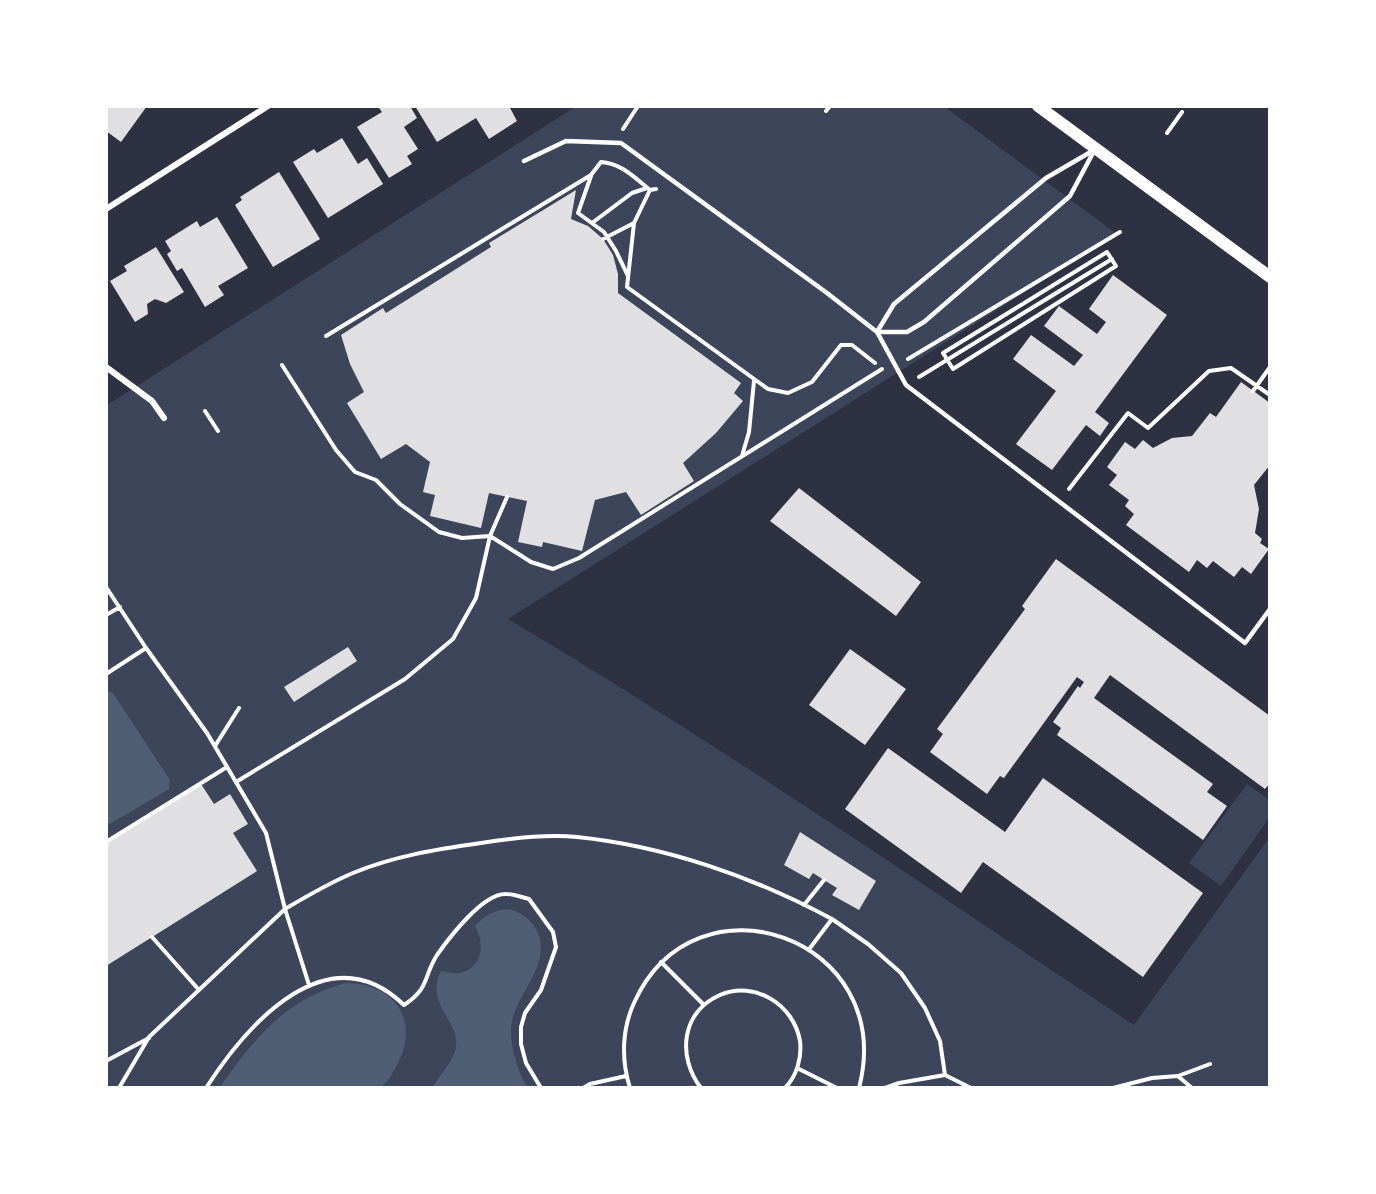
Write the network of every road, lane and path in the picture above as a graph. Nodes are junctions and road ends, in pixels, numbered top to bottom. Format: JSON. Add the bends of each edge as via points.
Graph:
{"nodes":[{"id":1,"x":268,"y":106,"type":"edge"},
{"id":2,"x":830,"y":106,"type":"edge"},
{"id":3,"x":1038,"y":106,"type":"edge"},
{"id":4,"x":826,"y":111,"type":"dead end"},
{"id":5,"x":1182,"y":112,"type":"dead end"},
{"id":6,"x":1167,"y":133,"type":"dead end"},
{"id":7,"x":1095,"y":149,"type":"junction"},
{"id":8,"x":524,"y":161,"type":"dead end"},
{"id":9,"x":591,"y":176,"type":"junction"},
{"id":10,"x":680,"y":185,"type":"junction"},
{"id":11,"x":648,"y":189,"type":"junction"},
{"id":12,"x":106,"y":209,"type":"edge"},
{"id":13,"x":592,"y":223,"type":"junction"},
{"id":14,"x":634,"y":223,"type":"junction"},
{"id":15,"x":1120,"y":232,"type":"dead end"},
{"id":16,"x":605,"y":237,"type":"junction"},
{"id":17,"x":1112,"y":259,"type":"junction"},
{"id":18,"x":628,"y":277,"type":"junction"},
{"id":19,"x":1269,"y":277,"type":"edge"},
{"id":20,"x":877,"y":332,"type":"junction"},
{"id":21,"x":326,"y":336,"type":"dead end"},
{"id":22,"x":948,"y":360,"type":"junction"},
{"id":23,"x":894,"y":362,"type":"junction"},
{"id":24,"x":282,"y":365,"type":"dead end"},
{"id":25,"x":106,"y":367,"type":"edge"},
{"id":26,"x":1269,"y":367,"type":"edge"},
{"id":27,"x":879,"y":372,"type":"junction"},
{"id":28,"x":754,"y":381,"type":"junction"},
{"id":29,"x":906,"y":385,"type":"junction"},
{"id":30,"x":1255,"y":388,"type":"junction"},
{"id":31,"x":1269,"y":396,"type":"edge"},
{"id":32,"x":205,"y":411,"type":"dead end"},
{"id":33,"x":164,"y":418,"type":"dead end"},
{"id":34,"x":218,"y":431,"type":"dead end"},
{"id":35,"x":742,"y":457,"type":"junction"},
{"id":36,"x":507,"y":497,"type":"dead end"},
{"id":37,"x":1059,"y":501,"type":"junction"},
{"id":38,"x":490,"y":536,"type":"junction"},
{"id":39,"x":106,"y":587,"type":"edge"},
{"id":40,"x":120,"y":607,"type":"junction"},
{"id":41,"x":1269,"y":609,"type":"edge"},
{"id":42,"x":106,"y":615,"type":"edge"},
{"id":43,"x":146,"y":648,"type":"junction"},
{"id":44,"x":106,"y":674,"type":"edge"},
{"id":45,"x":239,"y":708,"type":"dead end"},
{"id":46,"x":214,"y":746,"type":"junction"},
{"id":47,"x":227,"y":767,"type":"junction"},
{"id":48,"x":236,"y":782,"type":"junction"},
{"id":49,"x":106,"y":842,"type":"edge"},
{"id":50,"x":824,"y":880,"type":"dead end"},
{"id":51,"x":804,"y":904,"type":"junction"},
{"id":52,"x":285,"y":909,"type":"junction"},
{"id":53,"x":832,"y":920,"type":"junction"},
{"id":54,"x":152,"y":937,"type":"dead end"},
{"id":55,"x":810,"y":948,"type":"junction"},
{"id":56,"x":662,"y":962,"type":"junction"},
{"id":57,"x":309,"y":985,"type":"junction"},
{"id":58,"x":199,"y":990,"type":"junction"},
{"id":59,"x":705,"y":1005,"type":"junction"},
{"id":60,"x":149,"y":1037,"type":"junction"},
{"id":61,"x":106,"y":1061,"type":"edge"},
{"id":62,"x":1210,"y":1064,"type":"dead end"},
{"id":63,"x":797,"y":1068,"type":"junction"},
{"id":64,"x":945,"y":1075,"type":"junction"},
{"id":65,"x":626,"y":1076,"type":"junction"},
{"id":66,"x":1178,"y":1076,"type":"junction"},
{"id":67,"x":119,"y":1088,"type":"edge"},
{"id":68,"x":206,"y":1088,"type":"edge"},
{"id":69,"x":541,"y":1088,"type":"edge"},
{"id":70,"x":583,"y":1088,"type":"edge"},
{"id":71,"x":630,"y":1088,"type":"edge"},
{"id":72,"x":701,"y":1088,"type":"edge"},
{"id":73,"x":785,"y":1088,"type":"edge"},
{"id":74,"x":837,"y":1088,"type":"edge"},
{"id":75,"x":859,"y":1088,"type":"edge"},
{"id":76,"x":885,"y":1088,"type":"edge"},
{"id":77,"x":971,"y":1088,"type":"edge"},
{"id":78,"x":1113,"y":1088,"type":"edge"},
{"id":79,"x":1192,"y":1088,"type":"edge"}],
"edges":[{"from":1,"to":12,"type":"street"},
{"from":2,"to":4,"type":"path"},
{"from":3,"to":7,"type":"main road"},
{"from":5,"to":6,"type":"path"},
{"from":7,"to":19,"type":"main road"},
{"from":7,"to":20,"type":"lane","via":[[1046,178],[894,304]]},
{"from":7,"to":20,"type":"lane","via":[[1070,196],[924,322],[907,332]]},
{"from":8,"to":10,"type":"lane","via":[[566,141],[621,143]]},
{"from":9,"to":11,"type":"path","via":[[601,162],[611,163]]},
{"from":9,"to":13,"type":"path","via":[[578,213]]},
{"from":9,"to":21,"type":"path"},
{"from":10,"to":11,"type":"path"},
{"from":10,"to":20,"type":"lane"},
{"from":11,"to":13,"type":"path","via":[[632,193]]},
{"from":11,"to":14,"type":"path"},
{"from":13,"to":16,"type":"path"},
{"from":14,"to":16,"type":"path"},
{"from":14,"to":18,"type":"path"},
{"from":15,"to":23,"type":"path","via":[[912,358]]},
{"from":16,"to":18,"type":"path"},
{"from":17,"to":22,"type":"path"},
{"from":17,"to":22,"type":"path","via":[[1107,252],[943,353]]},
{"from":17,"to":22,"type":"path","via":[[1116,266],[953,369]]},
{"from":18,"to":28,"type":"path","via":[[627,287]]},
{"from":20,"to":23,"type":"lane"},
{"from":22,"to":29,"type":"path"},
{"from":23,"to":27,"type":"path"},
{"from":23,"to":29,"type":"lane"},
{"from":24,"to":38,"type":"path","via":[[336,450],[355,472],[376,480],[400,504],[439,532],[462,538]]},
{"from":25,"to":33,"type":"street","via":[[152,401]]},
{"from":26,"to":30,"type":"path"},
{"from":27,"to":28,"type":"path","via":[[875,362],[852,345],[841,345],[812,382],[788,393]]},
{"from":27,"to":35,"type":"path"},
{"from":28,"to":35,"type":"path","via":[[749,432]]},
{"from":29,"to":37,"type":"lane"},
{"from":30,"to":31,"type":"path"},
{"from":30,"to":37,"type":"path","via":[[1231,368],[1209,371],[1148,428],[1128,413]]},
{"from":32,"to":34,"type":"path"},
{"from":35,"to":38,"type":"path","via":[[579,558],[553,568],[531,562]]},
{"from":36,"to":38,"type":"path"},
{"from":37,"to":41,"type":"lane","via":[[1245,643]]},
{"from":38,"to":48,"type":"path","via":[[476,598],[453,639],[405,679]]},
{"from":39,"to":40,"type":"path"},
{"from":40,"to":42,"type":"path"},
{"from":40,"to":43,"type":"path"},
{"from":43,"to":44,"type":"path"},
{"from":43,"to":46,"type":"path"},
{"from":45,"to":46,"type":"path"},
{"from":46,"to":47,"type":"path"},
{"from":47,"to":48,"type":"path"},
{"from":47,"to":49,"type":"path"},
{"from":48,"to":52,"type":"path","via":[[266,833]]},
{"from":50,"to":51,"type":"path"},
{"from":51,"to":52,"type":"path","via":[[758,884],[657,852],[574,837],[513,838],[402,856],[354,873]]},
{"from":51,"to":53,"type":"path"},
{"from":52,"to":57,"type":"path"},
{"from":52,"to":58,"type":"path"},
{"from":53,"to":55,"type":"path"},
{"from":53,"to":64,"type":"path","via":[[901,973],[925,1008],[940,1041]]},
{"from":54,"to":58,"type":"path"},
{"from":55,"to":56,"type":"path","via":[[777,934],[747,930],[716,933],[687,944]]},
{"from":55,"to":75,"type":"path","via":[[836,973],[855,1004],[864,1037]]},
{"from":56,"to":59,"type":"path"},
{"from":56,"to":65,"type":"path","via":[[642,986],[629,1014],[624,1045]]},
{"from":57,"to":68,"type":"path","via":[[269,1012],[221,1065]]},
{"from":57,"to":69,"type":"path","via":[[329,978],[352,977],[390,991],[404,1005],[424,987],[436,957],[485,902],[504,894],[529,899],[554,932],[556,947],[521,1027],[526,1063]]},
{"from":58,"to":60,"type":"path"},
{"from":59,"to":63,"type":"path","via":[[720,995],[739,990],[758,992],[775,1000],[789,1013],[798,1030],[801,1049]]},
{"from":59,"to":72,"type":"path","via":[[692,1020],[686,1038],[686,1057]]},
{"from":60,"to":61,"type":"path"},
{"from":60,"to":67,"type":"path"},
{"from":62,"to":66,"type":"path"},
{"from":63,"to":73,"type":"path"},
{"from":63,"to":74,"type":"path"},
{"from":64,"to":76,"type":"path"},
{"from":64,"to":77,"type":"path"},
{"from":65,"to":70,"type":"path"},
{"from":65,"to":71,"type":"path"},
{"from":66,"to":78,"type":"path"},
{"from":66,"to":79,"type":"path"}]}
